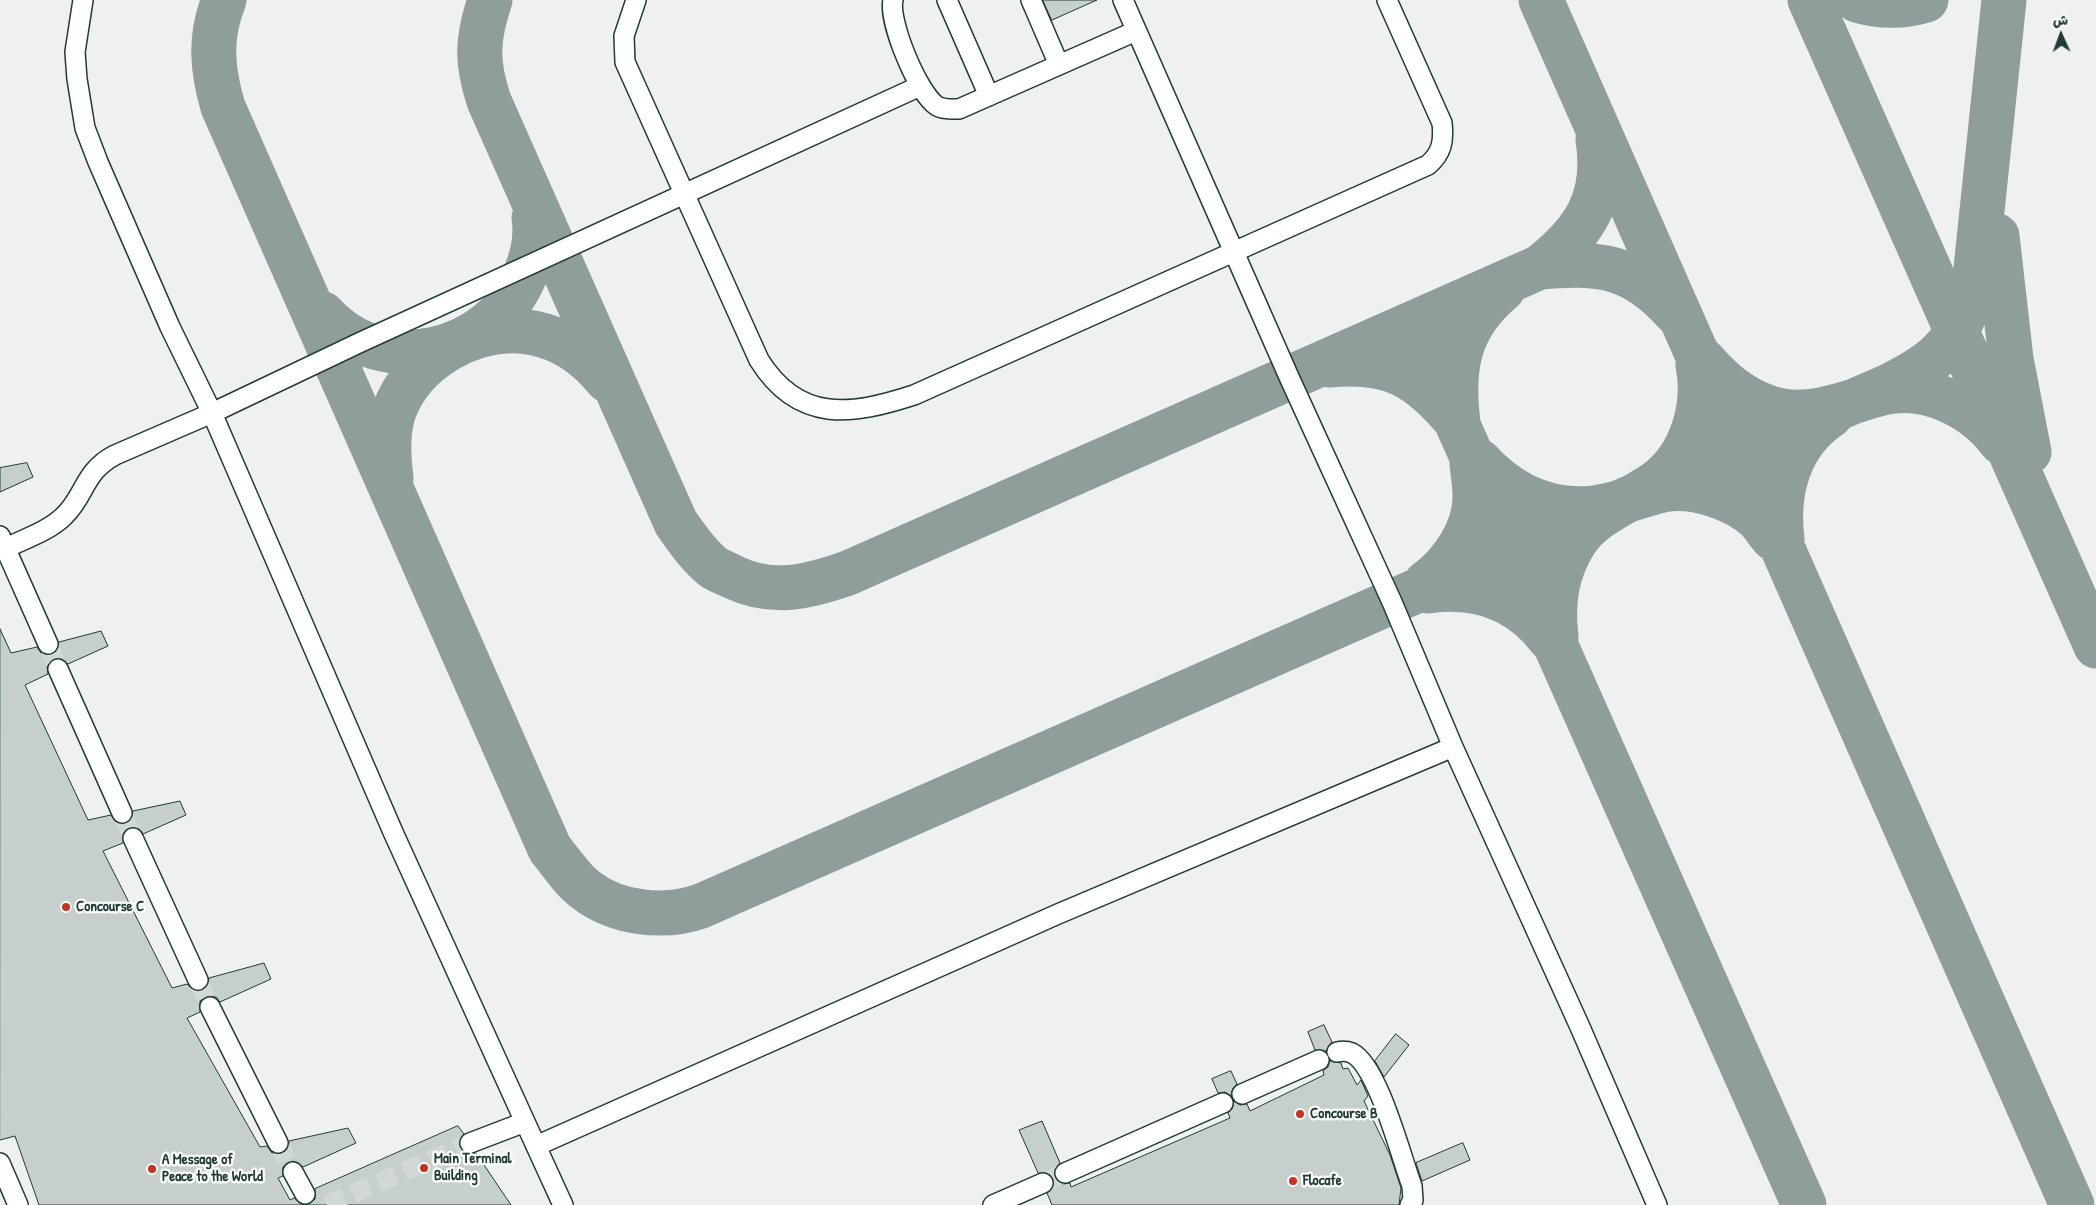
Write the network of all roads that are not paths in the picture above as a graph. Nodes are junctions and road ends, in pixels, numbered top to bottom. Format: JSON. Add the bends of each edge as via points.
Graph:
{"nodes":[{"id":1,"x":83,"y":0,"type":"edge"},
{"id":2,"x":636,"y":0,"type":"edge"},
{"id":3,"x":893,"y":0,"type":"edge"},
{"id":4,"x":947,"y":0,"type":"edge"},
{"id":5,"x":1031,"y":0,"type":"edge"},
{"id":6,"x":1123,"y":0,"type":"edge"},
{"id":7,"x":1387,"y":0,"type":"edge"},
{"id":8,"x":1136,"y":31,"type":"junction"},
{"id":9,"x":1059,"y":65,"type":"junction"},
{"id":10,"x":920,"y":86,"type":"junction"},
{"id":11,"x":989,"y":96,"type":"junction"},
{"id":12,"x":684,"y":194,"type":"junction"},
{"id":13,"x":1233,"y":252,"type":"junction"},
{"id":14,"x":212,"y":413,"type":"junction"},
{"id":15,"x":3,"y":542,"type":"edge"},
{"id":16,"x":48,"y":644,"type":"tunnel mouth"},
{"id":17,"x":58,"y":669,"type":"tunnel mouth"},
{"id":18,"x":1453,"y":747,"type":"junction"},
{"id":19,"x":122,"y":813,"type":"tunnel mouth"},
{"id":20,"x":134,"y":838,"type":"tunnel mouth"},
{"id":21,"x":198,"y":980,"type":"tunnel mouth"},
{"id":22,"x":210,"y":1007,"type":"tunnel mouth"},
{"id":23,"x":1336,"y":1052,"type":"dead end"},
{"id":24,"x":1319,"y":1060,"type":"dead end"},
{"id":25,"x":1242,"y":1094,"type":"dead end"},
{"id":26,"x":1223,"y":1102,"type":"dead end"},
{"id":27,"x":525,"y":1122,"type":"junction"},
{"id":28,"x":278,"y":1143,"type":"tunnel mouth"},
{"id":29,"x":470,"y":1143,"type":"tunnel mouth"},
{"id":30,"x":536,"y":1146,"type":"junction"},
{"id":31,"x":0,"y":1164,"type":"edge"},
{"id":32,"x":293,"y":1172,"type":"tunnel mouth"},
{"id":33,"x":1065,"y":1173,"type":"tunnel mouth"},
{"id":34,"x":1043,"y":1183,"type":"tunnel mouth"},
{"id":35,"x":305,"y":1194,"type":"dead end"},
{"id":36,"x":18,"y":1205,"type":"edge"},
{"id":37,"x":563,"y":1205,"type":"edge"},
{"id":38,"x":993,"y":1205,"type":"edge"},
{"id":39,"x":1410,"y":1205,"type":"edge"},
{"id":40,"x":1657,"y":1205,"type":"edge"}],
"edges":[{"from":1,"to":14,"type":"lane","via":[[75,52],[85,128],[162,308]]},
{"from":2,"to":12,"type":"lane","via":[[624,36],[625,62]]},
{"from":3,"to":10,"type":"lane","via":[[893,22]]},
{"from":4,"to":11,"type":"lane"},
{"from":5,"to":9,"type":"lane"},
{"from":6,"to":8,"type":"lane"},
{"from":7,"to":13,"type":"lane","via":[[1442,123],[1444,136],[1438,157],[1428,165]]},
{"from":8,"to":9,"type":"lane"},
{"from":8,"to":13,"type":"lane"},
{"from":9,"to":11,"type":"lane"},
{"from":10,"to":11,"type":"lane","via":[[930,101],[942,109],[959,109]]},
{"from":10,"to":12,"type":"lane"},
{"from":12,"to":13,"type":"lane","via":[[769,376],[783,389],[810,405],[839,411],[883,405],[914,395]]},
{"from":12,"to":14,"type":"lane"},
{"from":13,"to":18,"type":"lane","via":[[1392,602]]},
{"from":14,"to":15,"type":"lane","via":[[102,462],[84,483],[65,516],[44,529]]},
{"from":14,"to":27,"type":"lane","via":[[389,823]]},
{"from":15,"to":16,"type":"lane"},
{"from":17,"to":19,"type":"lane"},
{"from":18,"to":30,"type":"lane","via":[[1058,914]]},
{"from":18,"to":40,"type":"lane"},
{"from":20,"to":21,"type":"lane"},
{"from":22,"to":28,"type":"lane"},
{"from":23,"to":39,"type":"lane","via":[[1352,1053],[1361,1060],[1377,1086],[1412,1186]]},
{"from":24,"to":25,"type":"lane"},
{"from":26,"to":33,"type":"lane"},
{"from":27,"to":29,"type":"lane"},
{"from":27,"to":30,"type":"lane"},
{"from":30,"to":37,"type":"lane"},
{"from":31,"to":36,"type":"lane"},
{"from":32,"to":35,"type":"lane"},
{"from":34,"to":38,"type":"lane"}]}
